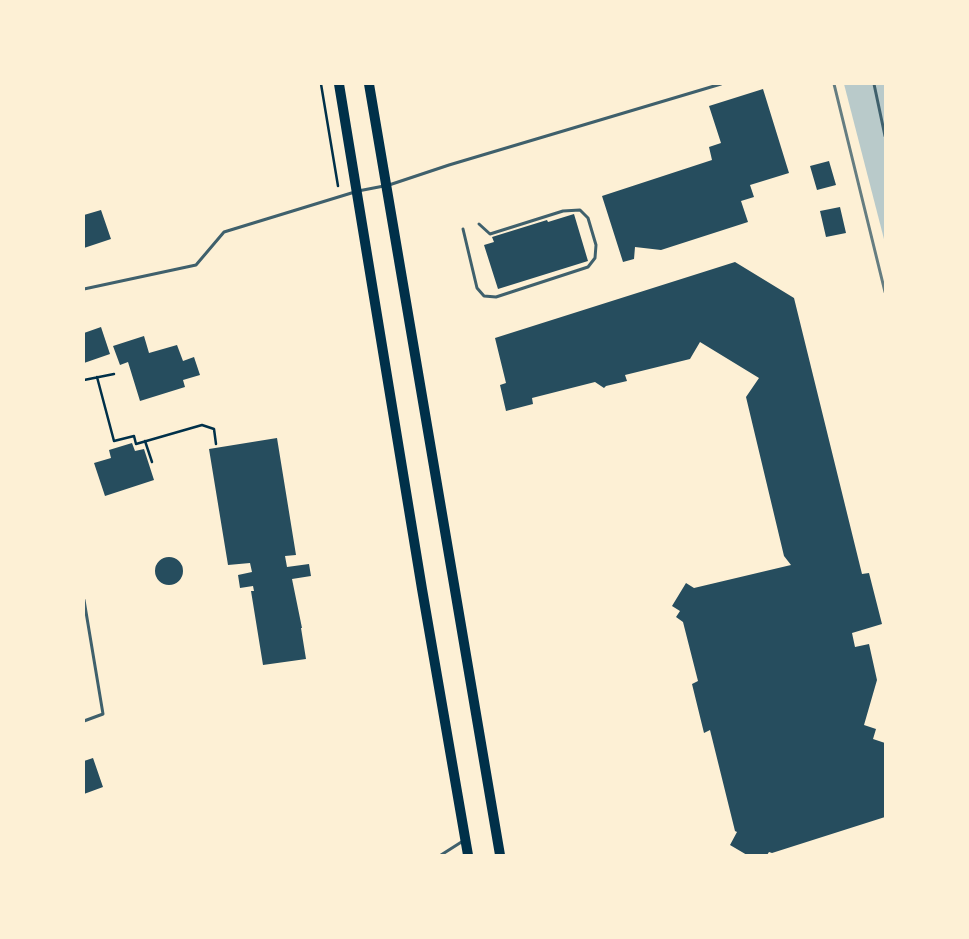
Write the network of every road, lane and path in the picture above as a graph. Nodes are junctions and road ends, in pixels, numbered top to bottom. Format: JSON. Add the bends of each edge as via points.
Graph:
{"nodes":[{"id":1,"x":321,"y":84,"type":"edge"},
{"id":2,"x":339,"y":84,"type":"edge"},
{"id":3,"x":369,"y":84,"type":"edge"},
{"id":4,"x":721,"y":84,"type":"edge"},
{"id":5,"x":874,"y":84,"type":"edge"},
{"id":6,"x":885,"y":136,"type":"edge"},
{"id":7,"x":386,"y":186,"type":"junction"},
{"id":8,"x":358,"y":191,"type":"junction"},
{"id":9,"x":339,"y":197,"type":"junction"},
{"id":10,"x":479,"y":224,"type":"dead end"},
{"id":11,"x":463,"y":229,"type":"dead end"},
{"id":12,"x":84,"y":290,"type":"edge"},
{"id":13,"x":114,"y":374,"type":"dead end"},
{"id":14,"x":97,"y":377,"type":"junction"},
{"id":15,"x":84,"y":380,"type":"edge"},
{"id":16,"x":145,"y":441,"type":"junction"},
{"id":17,"x":216,"y":444,"type":"dead end"},
{"id":18,"x":152,"y":462,"type":"dead end"},
{"id":19,"x":84,"y":600,"type":"edge"},
{"id":20,"x":84,"y":722,"type":"edge"},
{"id":21,"x":466,"y":839,"type":"junction"},
{"id":22,"x":441,"y":855,"type":"edge"},
{"id":23,"x":468,"y":855,"type":"edge"},
{"id":24,"x":500,"y":855,"type":"edge"}],
"edges":[{"from":1,"to":9,"type":"path"},
{"from":2,"to":8,"type":"main road"},
{"from":3,"to":7,"type":"main road"},
{"from":4,"to":7,"type":"lane"},
{"from":5,"to":6,"type":"lane"},
{"from":7,"to":8,"type":"lane"},
{"from":7,"to":24,"type":"main road"},
{"from":8,"to":9,"type":"lane"},
{"from":8,"to":21,"type":"main road","via":[[422,589]]},
{"from":9,"to":12,"type":"lane","via":[[224,232],[196,265]]},
{"from":10,"to":11,"type":"lane","via":[[490,234],[563,211],[580,210],[588,218],[596,245],[595,258],[588,267],[496,297],[484,296],[477,288]]},
{"from":13,"to":14,"type":"path"},
{"from":14,"to":15,"type":"path"},
{"from":14,"to":16,"type":"path","via":[[114,441],[134,436],[136,444]]},
{"from":16,"to":17,"type":"path","via":[[202,425],[214,429]]},
{"from":16,"to":18,"type":"path"},
{"from":19,"to":20,"type":"lane","via":[[103,714]]},
{"from":21,"to":22,"type":"lane"},
{"from":21,"to":23,"type":"main road"}]}
